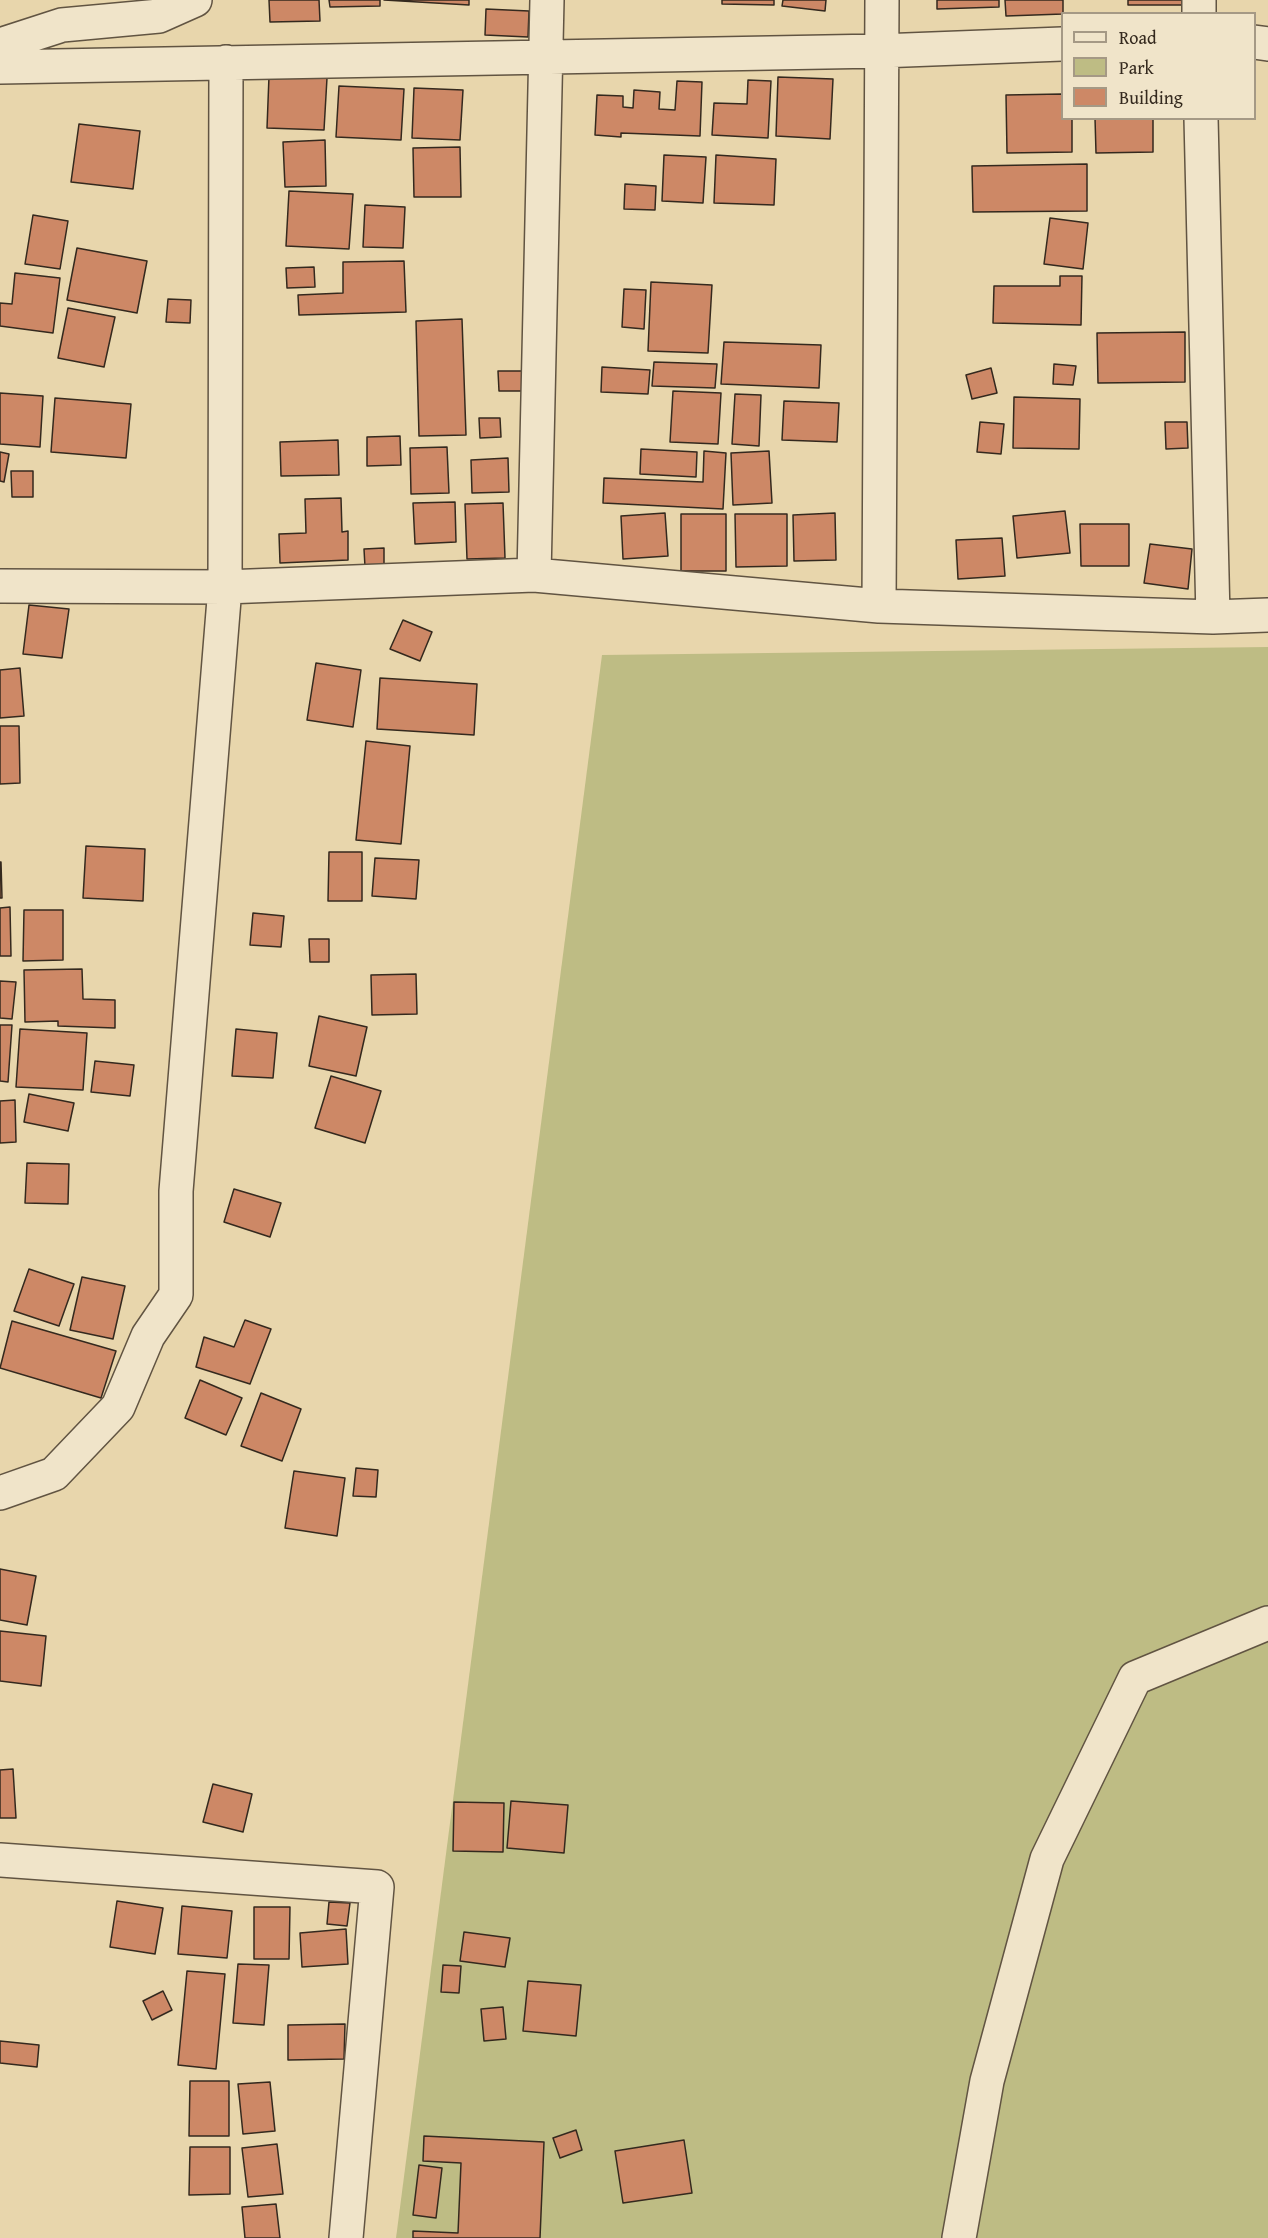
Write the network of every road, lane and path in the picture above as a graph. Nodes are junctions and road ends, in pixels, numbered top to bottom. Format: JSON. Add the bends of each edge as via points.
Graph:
{"nodes":[{"id":1,"x":195,"y":0,"type":"edge"},
{"id":2,"x":547,"y":0,"type":"edge"},
{"id":3,"x":882,"y":0,"type":"edge"},
{"id":4,"x":1061,"y":44,"type":"edge"},
{"id":5,"x":0,"y":45,"type":"edge"},
{"id":6,"x":880,"y":51,"type":"junction"},
{"id":7,"x":545,"y":56,"type":"junction"},
{"id":8,"x":226,"y":62,"type":"junction"},
{"id":9,"x":0,"y":67,"type":"edge"},
{"id":10,"x":1201,"y":120,"type":"edge"},
{"id":11,"x":534,"y":575,"type":"junction"},
{"id":12,"x":0,"y":586,"type":"edge"},
{"id":13,"x":225,"y":587,"type":"junction"},
{"id":14,"x":879,"y":606,"type":"junction"},
{"id":15,"x":1268,"y":615,"type":"edge"},
{"id":16,"x":1213,"y":617,"type":"junction"},
{"id":17,"x":0,"y":1493,"type":"edge"},
{"id":18,"x":1268,"y":1623,"type":"edge"},
{"id":19,"x":0,"y":1860,"type":"edge"},
{"id":20,"x":345,"y":2238,"type":"edge"},
{"id":21,"x":959,"y":2238,"type":"edge"}],
"edges":[{"from":1,"to":5,"type":"street","via":[[159,16],[62,25]]},
{"from":2,"to":7,"type":"street"},
{"from":3,"to":6,"type":"street"},
{"from":4,"to":6,"type":"street"},
{"from":6,"to":7,"type":"street"},
{"from":6,"to":14,"type":"street"},
{"from":7,"to":8,"type":"street"},
{"from":7,"to":11,"type":"street"},
{"from":8,"to":9,"type":"street"},
{"from":8,"to":13,"type":"street"},
{"from":10,"to":16,"type":"street"},
{"from":11,"to":13,"type":"street"},
{"from":11,"to":14,"type":"street"},
{"from":12,"to":13,"type":"street"},
{"from":13,"to":17,"type":"street","via":[[176,1191],[176,1294],[148,1336],[118,1407],[54,1474]]},
{"from":14,"to":16,"type":"street"},
{"from":15,"to":16,"type":"street"},
{"from":18,"to":21,"type":"street","via":[[1135,1677],[1047,1859],[987,2081]]},
{"from":19,"to":20,"type":"street","via":[[377,1887]]}]}
